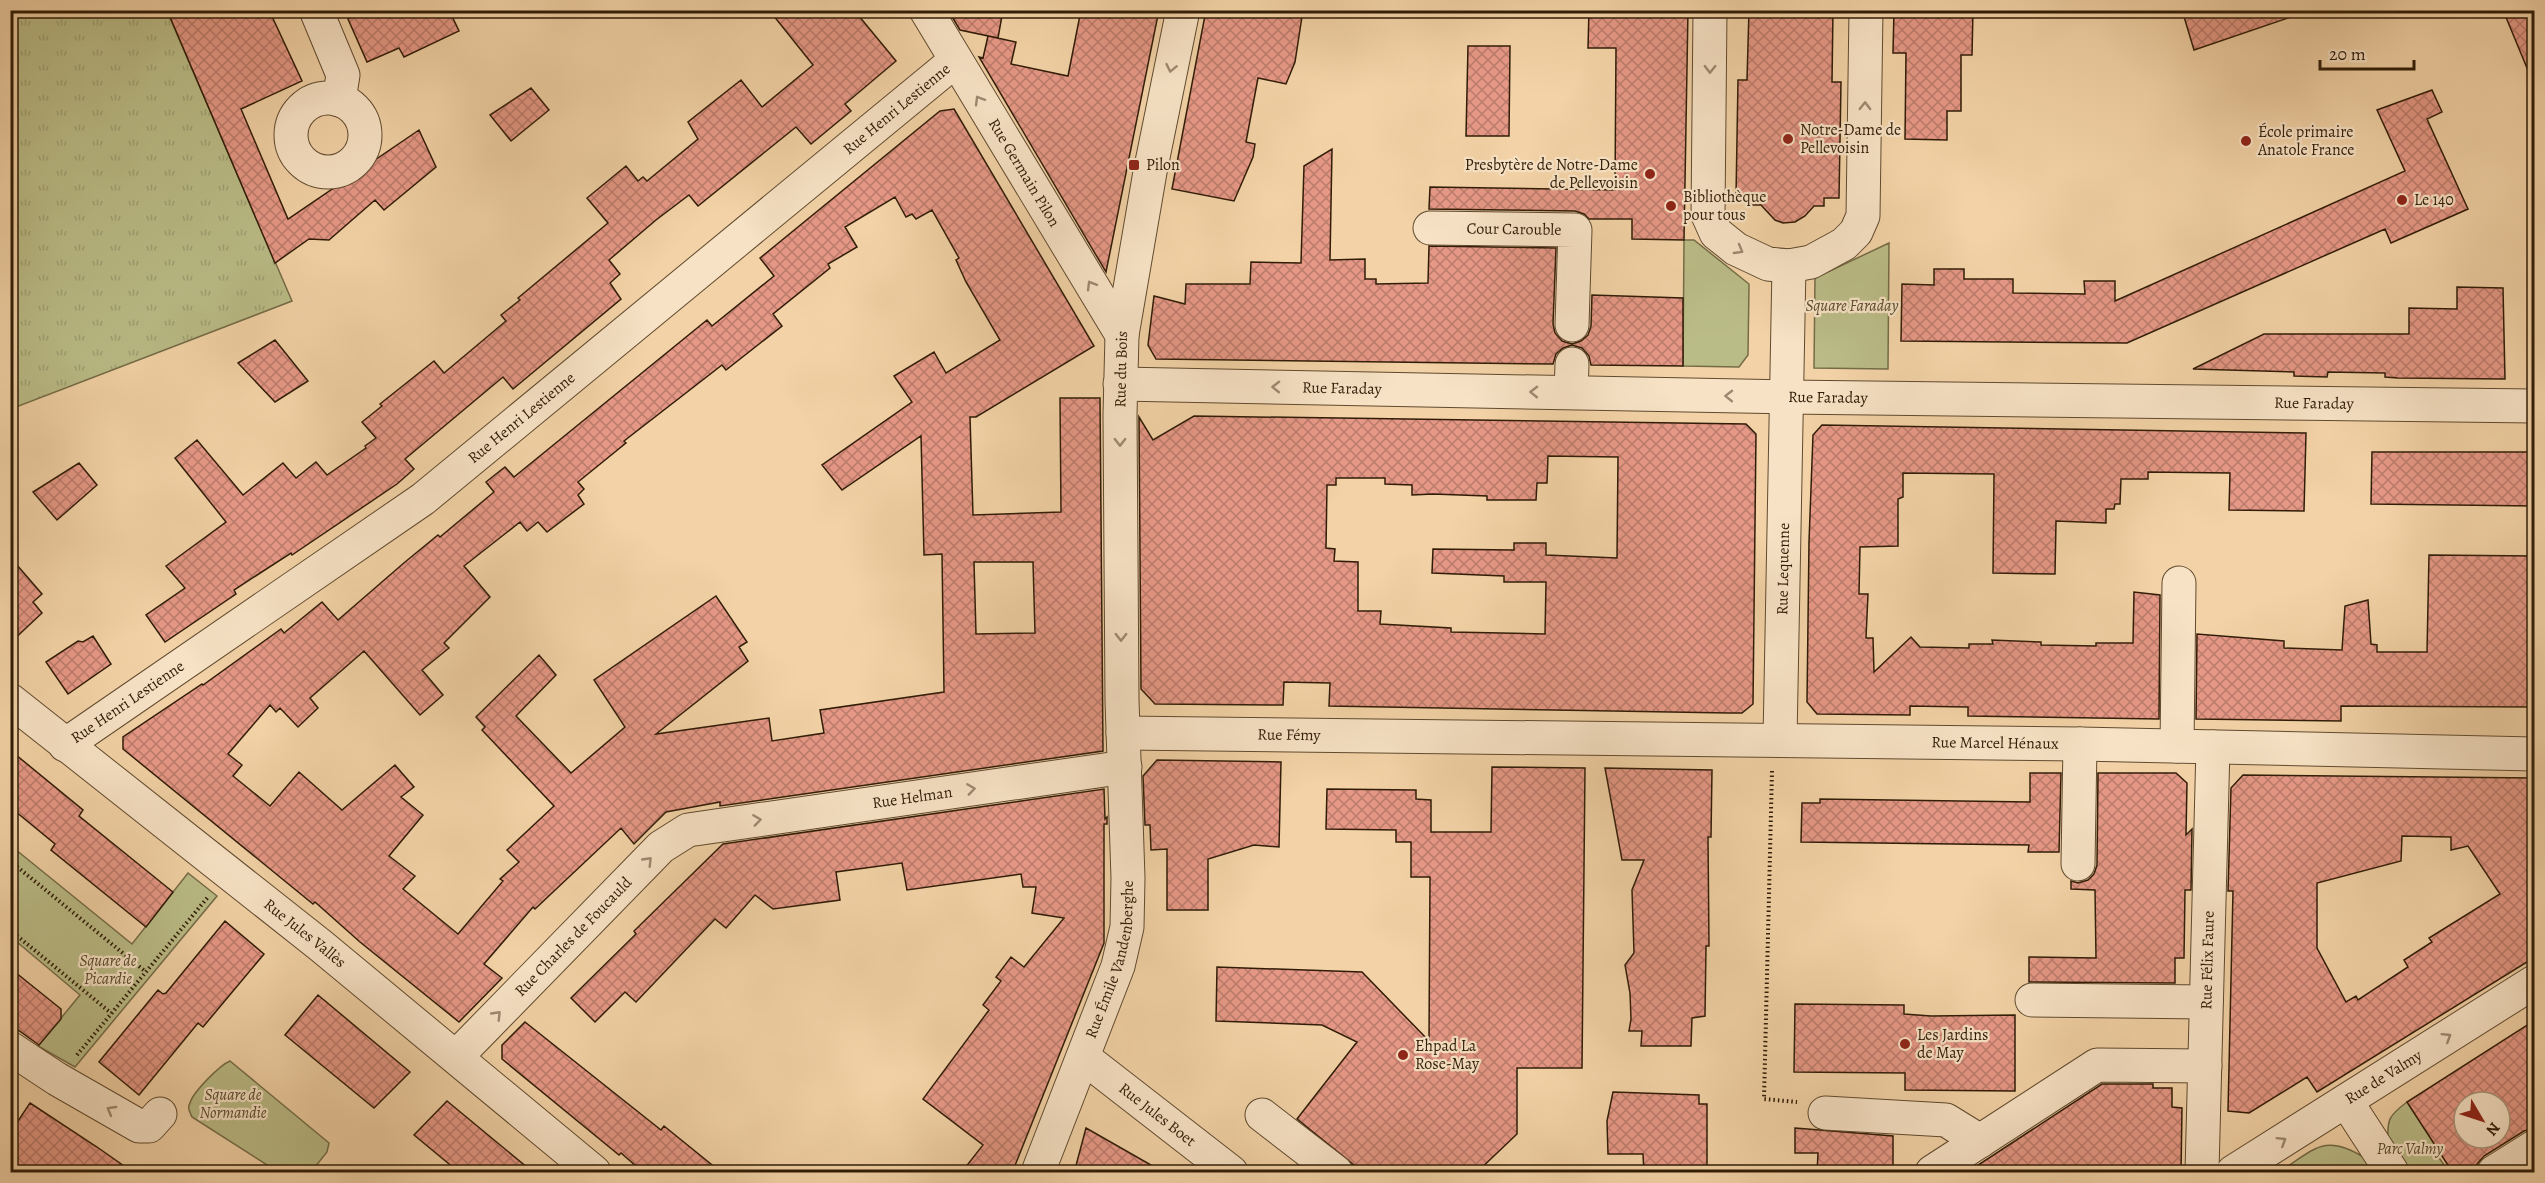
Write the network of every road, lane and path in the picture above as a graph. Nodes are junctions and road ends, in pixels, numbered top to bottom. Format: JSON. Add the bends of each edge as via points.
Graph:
{"nodes":[{"id":1,"x":316,"y":10,"type":"edge"},
{"id":2,"x":926,"y":10,"type":"edge"},
{"id":3,"x":1183,"y":10,"type":"edge"},
{"id":4,"x":1710,"y":10,"type":"edge"},
{"id":5,"x":1866,"y":10,"type":"edge"},
{"id":6,"x":955,"y":61,"type":"junction"},
{"id":7,"x":339,"y":100,"type":"dead end"},
{"id":8,"x":1430,"y":228,"type":"dead end"},
{"id":9,"x":1789,"y":266,"type":"junction"},
{"id":10,"x":1572,"y":325,"type":"dead end"},
{"id":11,"x":1122,"y":335,"type":"junction"},
{"id":12,"x":1120,"y":384,"type":"junction"},
{"id":13,"x":1787,"y":397,"type":"junction"},
{"id":14,"x":2535,"y":406,"type":"edge"},
{"id":15,"x":2179,"y":583,"type":"dead end"},
{"id":16,"x":10,"y":700,"type":"edge"},
{"id":17,"x":1123,"y":733,"type":"junction"},
{"id":18,"x":1456,"y":738,"type":"joint"},
{"id":19,"x":1777,"y":740,"type":"junction"},
{"id":20,"x":2080,"y":744,"type":"junction"},
{"id":21,"x":65,"y":745,"type":"junction"},
{"id":22,"x":2177,"y":746,"type":"junction"},
{"id":23,"x":2213,"y":747,"type":"junction"},
{"id":24,"x":2535,"y":754,"type":"edge"},
{"id":25,"x":1125,"y":767,"type":"junction"},
{"id":26,"x":699,"y":828,"type":"joint"},
{"id":27,"x":10,"y":861,"type":"edge"},
{"id":28,"x":2078,"y":864,"type":"dead end"},
{"id":29,"x":228,"y":873,"type":"junction"},
{"id":30,"x":10,"y":930,"type":"edge"},
{"id":31,"x":146,"y":972,"type":"junction"},
{"id":32,"x":2535,"y":982,"type":"edge"},
{"id":33,"x":2032,"y":1000,"type":"dead end"},
{"id":34,"x":2206,"y":1002,"type":"junction"},
{"id":35,"x":111,"y":1013,"type":"junction"},
{"id":36,"x":10,"y":1048,"type":"edge"},
{"id":37,"x":456,"y":1057,"type":"junction"},
{"id":38,"x":1083,"y":1058,"type":"junction"},
{"id":39,"x":2205,"y":1066,"type":"junction"},
{"id":40,"x":57,"y":1079,"type":"junction"},
{"id":41,"x":2346,"y":1101,"type":"junction"},
{"id":42,"x":1825,"y":1113,"type":"joint"},
{"id":43,"x":160,"y":1114,"type":"dead end"},
{"id":44,"x":1262,"y":1115,"type":"dead end"},
{"id":45,"x":1980,"y":1141,"type":"junction"},
{"id":46,"x":2535,"y":1147,"type":"edge"},
{"id":47,"x":594,"y":1173,"type":"edge"},
{"id":48,"x":1038,"y":1173,"type":"edge"},
{"id":49,"x":1231,"y":1173,"type":"edge"},
{"id":50,"x":1336,"y":1173,"type":"edge"},
{"id":51,"x":1932,"y":1173,"type":"edge"},
{"id":52,"x":2202,"y":1173,"type":"edge"},
{"id":53,"x":2233,"y":1173,"type":"edge"},
{"id":54,"x":2392,"y":1173,"type":"edge"},
{"id":55,"x":2494,"y":1173,"type":"edge"}],
"edges":[{"from":1,"to":7,"type":"street","via":[[343,75]]},
{"from":2,"to":6,"type":"street","name":"Rue Germain Pilon"},
{"from":3,"to":11,"type":"street","name":"Rue du Bois","one_way":true},
{"from":4,"to":9,"type":"street","one_way":true,"via":[[1708,215],[1716,233],[1736,249],[1768,264]]},
{"from":9,"to":5,"type":"street","one_way":true,"via":[[1811,262],[1844,244],[1856,232],[1863,216]]},
{"from":11,"to":6,"type":"street","name":"Rue Germain Pilon","one_way":true},
{"from":6,"to":21,"type":"street","name":"Rue Henri Lestienne","via":[[423,499]]},
{"from":8,"to":10,"type":"street","name":"Cour Carouble","via":[[1575,230]]},
{"from":9,"to":13,"type":"street","name":"Rue Lequenne"},
{"from":11,"to":12,"type":"street","name":"Rue du Bois"},
{"from":13,"to":12,"type":"street","name":"Rue Faraday","one_way":true,"via":[[1571,378]]},
{"from":12,"to":17,"type":"street","name":"Rue du Bois","one_way":true},
{"from":13,"to":14,"type":"street","name":"Rue Faraday"},
{"from":13,"to":19,"type":"street","name":"Rue Lequenne"},
{"from":15,"to":22,"type":"street"},
{"from":16,"to":21,"type":"street","name":"Rue Jules Vallès"},
{"from":17,"to":18,"type":"street","name":"Rue Fémy"},
{"from":17,"to":25,"type":"street","name":"Rue Émile Vandenberghe"},
{"from":18,"to":19,"type":"street","name":"Rue Marcel Hénaux"},
{"from":19,"to":20,"type":"street","name":"Rue Marcel Hénaux"},
{"from":19,"to":42,"type":"path","via":[[1764,1099],[1795,1102]]},
{"from":20,"to":22,"type":"street","name":"Rue Marcel Hénaux"},
{"from":20,"to":28,"type":"street"},
{"from":21,"to":29,"type":"street","name":"Rue Jules Vallès"},
{"from":22,"to":23,"type":"street","name":"Rue Marcel Hénaux"},
{"from":23,"to":24,"type":"street","name":"Rue Marcel Hénaux"},
{"from":23,"to":34,"type":"street","name":"Rue Félix Faure"},
{"from":26,"to":25,"type":"street","name":"Rue Helman","one_way":true},
{"from":25,"to":38,"type":"street","name":"Rue Émile Vandenberghe","via":[[1127,927],[1118,966]]},
{"from":37,"to":26,"type":"street","name":"Rue Charles de Foucauld","one_way":true,"via":[[661,847],[682,833]]},
{"from":27,"to":31,"type":"path"},
{"from":29,"to":31,"type":"path"},
{"from":29,"to":37,"type":"street","name":"Rue Jules Vallès"},
{"from":30,"to":35,"type":"path"},
{"from":31,"to":35,"type":"path"},
{"from":41,"to":32,"type":"street","name":"Rue de Valmy","one_way":true},
{"from":33,"to":34,"type":"street"},
{"from":34,"to":39,"type":"street","name":"Rue Félix Faure"},
{"from":35,"to":40,"type":"path"},
{"from":36,"to":40,"type":"street"},
{"from":37,"to":47,"type":"street","name":"Rue Jules Vallès"},
{"from":38,"to":48,"type":"street","name":"Rue Émile Vandenberghe"},
{"from":38,"to":49,"type":"street","name":"Rue Jules Boet"},
{"from":39,"to":45,"type":"street","via":[[2097,1065]]},
{"from":39,"to":52,"type":"street","name":"Rue Félix Faure"},
{"from":43,"to":40,"type":"street","one_way":true,"via":[[149,1126],[139,1126]]},
{"from":53,"to":41,"type":"street","name":"Rue de Valmy","one_way":true},
{"from":41,"to":54,"type":"street"},
{"from":42,"to":45,"type":"street","via":[[1946,1120]]},
{"from":44,"to":50,"type":"street"},
{"from":45,"to":51,"type":"street"},
{"from":46,"to":55,"type":"street"}]}
